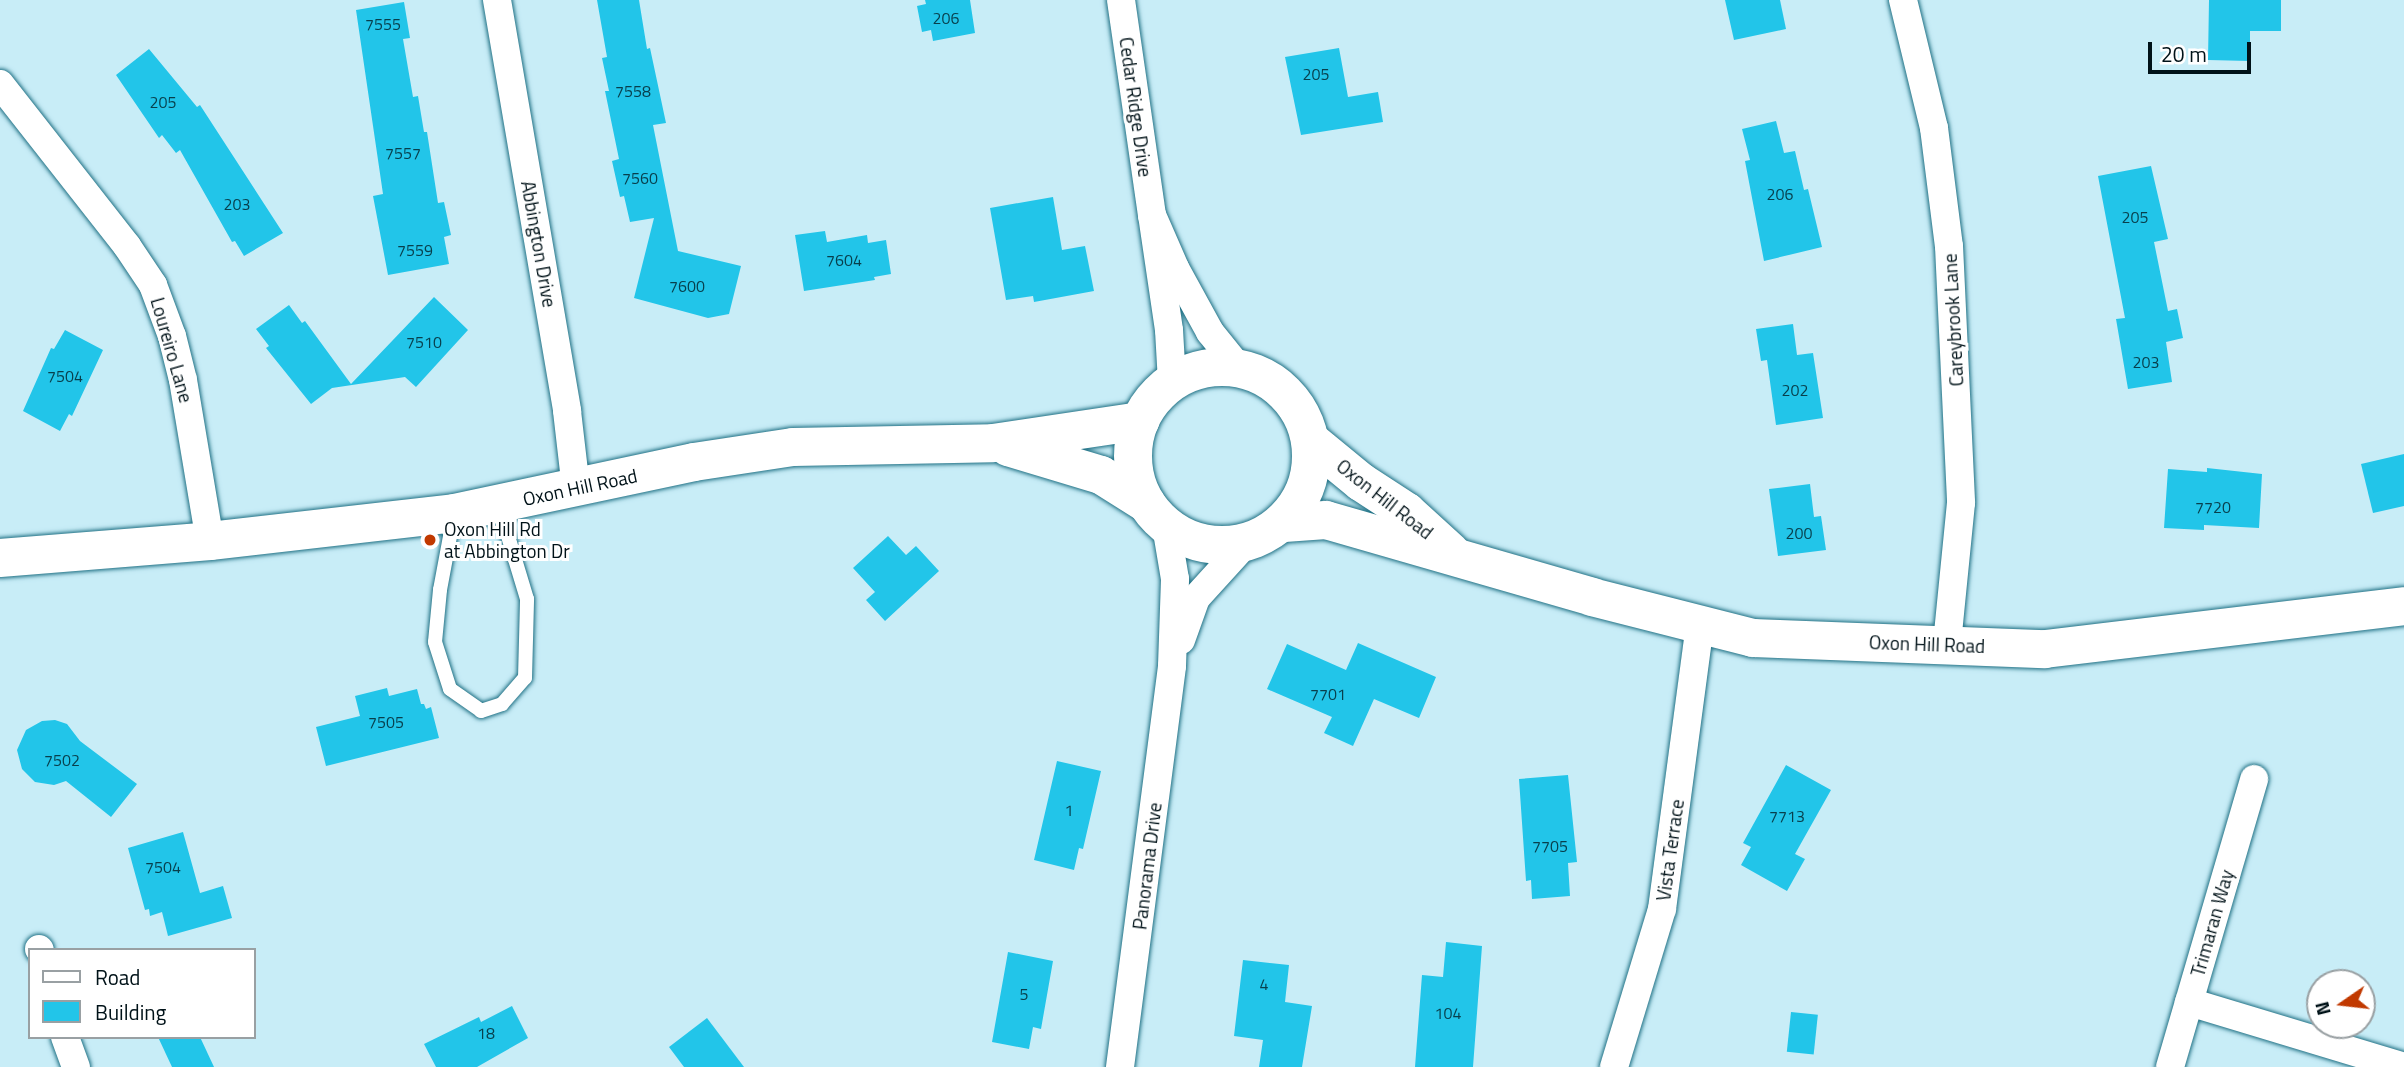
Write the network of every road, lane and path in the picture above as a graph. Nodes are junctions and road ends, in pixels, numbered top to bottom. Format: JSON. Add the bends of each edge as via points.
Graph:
{"nodes":[{"id":1,"x":497,"y":0,"type":"edge"},
{"id":2,"x":1121,"y":0,"type":"edge"},
{"id":3,"x":1903,"y":0,"type":"edge"},
{"id":4,"x":0,"y":83,"type":"edge"},
{"id":5,"x":1152,"y":215,"type":"junction"},
{"id":6,"x":1239,"y":368,"type":"junction"},
{"id":7,"x":1172,"y":382,"type":"junction"},
{"id":8,"x":1140,"y":421,"type":"junction"},
{"id":9,"x":1311,"y":441,"type":"junction"},
{"id":10,"x":993,"y":443,"type":"junction"},
{"id":11,"x":576,"y":488,"type":"junction"},
{"id":12,"x":499,"y":505,"type":"junction"},
{"id":13,"x":454,"y":513,"type":"junction"},
{"id":14,"x":1156,"y":515,"type":"junction"},
{"id":15,"x":1283,"y":523,"type":"junction"},
{"id":16,"x":210,"y":541,"type":"junction"},
{"id":17,"x":1246,"y":543,"type":"junction"},
{"id":18,"x":0,"y":558,"type":"edge"},
{"id":19,"x":1458,"y":558,"type":"junction"},
{"id":20,"x":2404,"y":606,"type":"edge"},
{"id":21,"x":1700,"y":626,"type":"junction"},
{"id":22,"x":1947,"y":644,"type":"junction"},
{"id":23,"x":1172,"y":666,"type":"junction"},
{"id":24,"x":2254,"y":779,"type":"dead end"},
{"id":25,"x":2189,"y":1002,"type":"junction"},
{"id":26,"x":66,"y":1039,"type":"edge"},
{"id":27,"x":76,"y":1067,"type":"edge"},
{"id":28,"x":1120,"y":1067,"type":"edge"},
{"id":29,"x":1614,"y":1067,"type":"edge"},
{"id":30,"x":2170,"y":1067,"type":"edge"},
{"id":31,"x":2404,"y":1067,"type":"edge"}],
"edges":[{"from":1,"to":11,"type":"street","name":"Abbington Drive"},
{"from":2,"to":5,"type":"street","name":"Cedar Ridge Drive"},
{"from":3,"to":22,"type":"street","name":"Careybrook Lane","via":[[1934,128],[1949,246],[1961,503]]},
{"from":4,"to":16,"type":"street","name":"Loureiro Lane","via":[[128,246],[153,285],[183,380]]},
{"from":5,"to":6,"type":"street","name":"Cedar Ridge Drive","via":[[1200,313]]},
{"from":5,"to":7,"type":"street","name":"Cedar Ridge Drive"},
{"from":6,"to":7,"type":"main road","via":[[1193,371]]},
{"from":6,"to":9,"type":"main road","via":[[1273,382],[1298,408]]},
{"from":7,"to":8,"type":"main road"},
{"from":8,"to":10,"type":"main road","name":"Oxon Hill Road"},
{"from":8,"to":14,"type":"main road","via":[[1133,449],[1135,468]]},
{"from":9,"to":15,"type":"main road","via":[[1307,485]]},
{"from":9,"to":19,"type":"main road","name":"Oxon Hill Road","via":[[1406,512]]},
{"from":10,"to":11,"type":"main road","name":"Oxon Hill Road","via":[[793,447],[694,462]]},
{"from":10,"to":14,"type":"main road","name":"Oxon Hill Road","via":[[1101,475]]},
{"from":11,"to":12,"type":"main road","name":"Oxon Hill Road"},
{"from":12,"to":13,"type":"main road","name":"Oxon Hill Road"},
{"from":12,"to":13,"type":"lane","via":[[527,599],[525,678],[502,704],[481,711],[450,689],[435,642]]},
{"from":13,"to":16,"type":"main road","name":"Oxon Hill Road"},
{"from":14,"to":17,"type":"main road","via":[[1190,540],[1218,546]]},
{"from":14,"to":23,"type":"street","name":"Panorama Drive","via":[[1175,579]]},
{"from":15,"to":17,"type":"main road"},
{"from":15,"to":19,"type":"main road","name":"Oxon Hill Road","via":[[1326,520]]},
{"from":16,"to":18,"type":"main road","name":"Oxon Hill Road"},
{"from":17,"to":23,"type":"street","name":"Panorama Drive","via":[[1196,598]]},
{"from":19,"to":21,"type":"main road","name":"Oxon Hill Road"},
{"from":20,"to":22,"type":"main road","name":"Oxon Hill Road","via":[[2045,649]]},
{"from":21,"to":22,"type":"main road","name":"Oxon Hill Road","via":[[1752,638]]},
{"from":21,"to":29,"type":"street","name":"Vista Terrace","via":[[1662,909]]},
{"from":23,"to":28,"type":"street","name":"Panorama Drive"},
{"from":24,"to":25,"type":"street","name":"Trimaran Way"},
{"from":25,"to":30,"type":"street","name":"Trimaran Way"},
{"from":25,"to":31,"type":"street"},
{"from":26,"to":27,"type":"street"}]}
